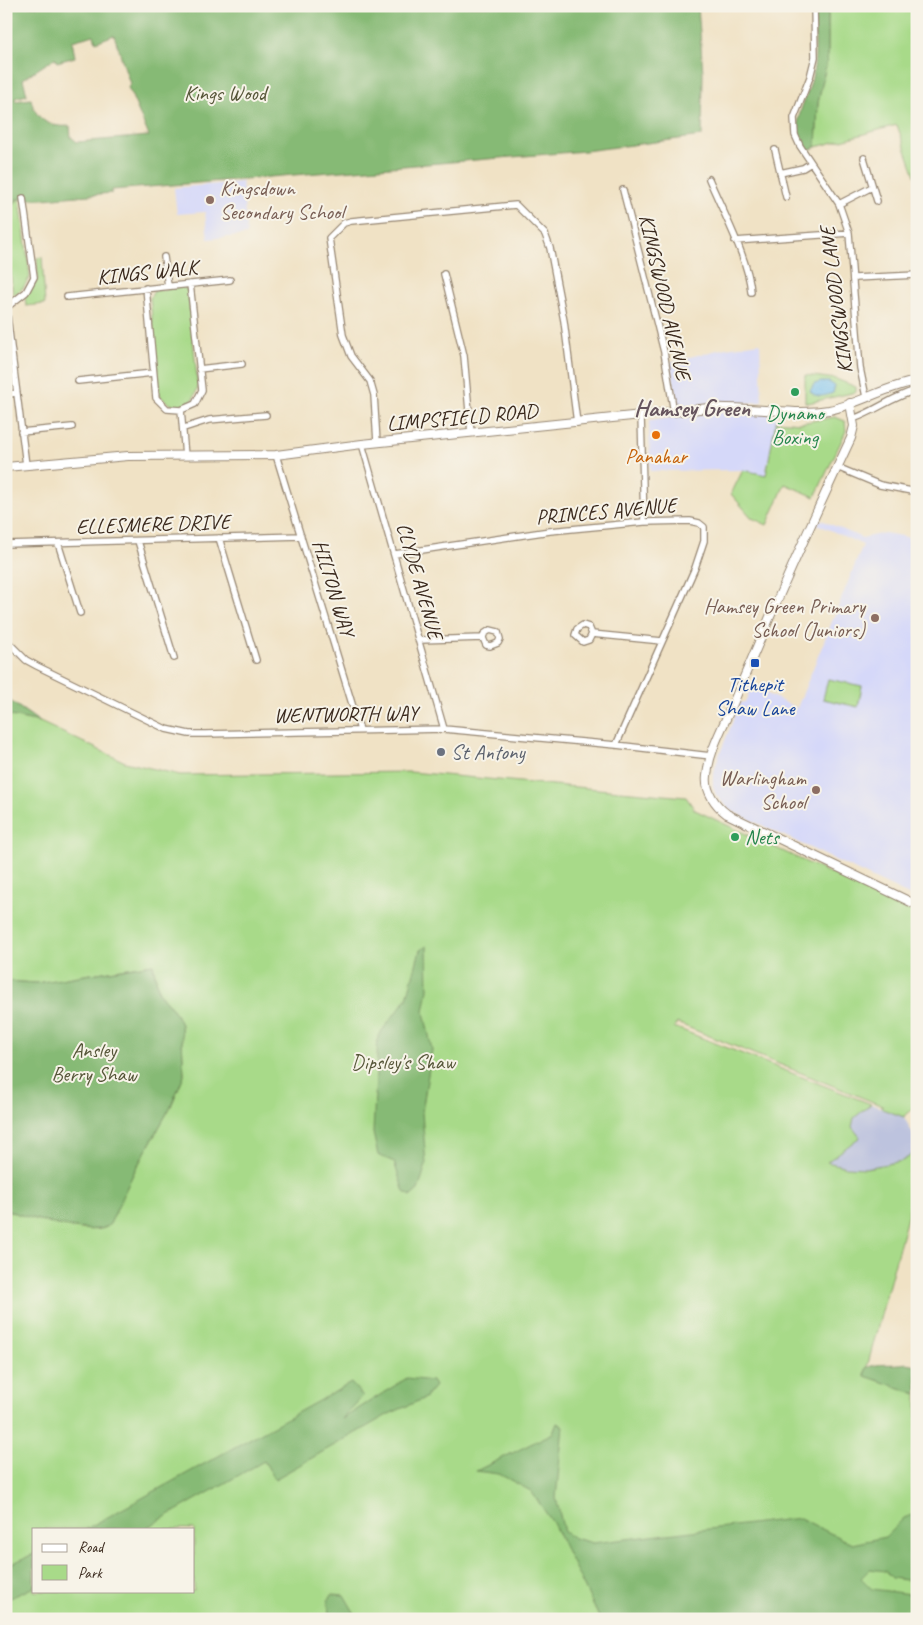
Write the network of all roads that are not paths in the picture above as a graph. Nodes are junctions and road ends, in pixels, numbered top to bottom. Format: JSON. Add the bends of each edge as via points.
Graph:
{"nodes":[{"id":1,"x":814,"y":6,"type":"edge"},
{"id":2,"x":775,"y":150,"type":"dead end"},
{"id":3,"x":864,"y":158,"type":"dead end"},
{"id":4,"x":810,"y":163,"type":"junction"},
{"id":5,"x":780,"y":173,"type":"junction"},
{"id":6,"x":710,"y":179,"type":"dead end"},
{"id":7,"x":872,"y":187,"type":"junction"},
{"id":8,"x":623,"y":190,"type":"dead end"},
{"id":9,"x":786,"y":197,"type":"dead end"},
{"id":10,"x":23,"y":198,"type":"dead end"},
{"id":11,"x":877,"y":201,"type":"dead end"},
{"id":12,"x":839,"y":204,"type":"junction"},
{"id":13,"x":849,"y":233,"type":"junction"},
{"id":14,"x":735,"y":241,"type":"junction"},
{"id":15,"x":164,"y":257,"type":"dead end"},
{"id":16,"x":444,"y":274,"type":"dead end"},
{"id":17,"x":917,"y":275,"type":"edge"},
{"id":18,"x":854,"y":278,"type":"junction"},
{"id":19,"x":230,"y":280,"type":"dead end"},
{"id":20,"x":190,"y":284,"type":"junction"},
{"id":21,"x":168,"y":286,"type":"junction"},
{"id":22,"x":146,"y":288,"type":"junction"},
{"id":23,"x":751,"y":292,"type":"dead end"},
{"id":24,"x":67,"y":297,"type":"dead end"},
{"id":25,"x":7,"y":307,"type":"edge"},
{"id":26,"x":242,"y":364,"type":"dead end"},
{"id":27,"x":199,"y":369,"type":"junction"},
{"id":28,"x":152,"y":374,"type":"junction"},
{"id":29,"x":78,"y":381,"type":"dead end"},
{"id":30,"x":917,"y":381,"type":"edge"},
{"id":31,"x":917,"y":390,"type":"edge"},
{"id":32,"x":18,"y":393,"type":"junction"},
{"id":33,"x":6,"y":394,"type":"edge"},
{"id":34,"x":866,"y":397,"type":"junction"},
{"id":35,"x":850,"y":403,"type":"junction"},
{"id":36,"x":181,"y":410,"type":"junction"},
{"id":37,"x":674,"y":413,"type":"junction"},
{"id":38,"x":266,"y":416,"type":"dead end"},
{"id":39,"x":641,"y":416,"type":"junction"},
{"id":40,"x":258,"y":417,"type":"junction"},
{"id":41,"x":853,"y":419,"type":"junction"},
{"id":42,"x":577,"y":423,"type":"junction"},
{"id":43,"x":259,"y":424,"type":"dead end"},
{"id":44,"x":72,"y":427,"type":"dead end"},
{"id":45,"x":184,"y":428,"type":"junction"},
{"id":46,"x":22,"y":432,"type":"junction"},
{"id":47,"x":471,"y":433,"type":"junction"},
{"id":48,"x":377,"y":442,"type":"junction"},
{"id":49,"x":362,"y":444,"type":"junction"},
{"id":50,"x":276,"y":455,"type":"junction"},
{"id":51,"x":185,"y":456,"type":"junction"},
{"id":52,"x":26,"y":465,"type":"junction"},
{"id":53,"x":6,"y":467,"type":"edge"},
{"id":54,"x":837,"y":467,"type":"junction"},
{"id":55,"x":917,"y":492,"type":"edge"},
{"id":56,"x":644,"y":522,"type":"junction"},
{"id":57,"x":301,"y":536,"type":"junction"},
{"id":58,"x":219,"y":538,"type":"junction"},
{"id":59,"x":138,"y":541,"type":"junction"},
{"id":60,"x":58,"y":543,"type":"junction"},
{"id":61,"x":6,"y":544,"type":"edge"},
{"id":62,"x":395,"y":554,"type":"junction"},
{"id":63,"x":80,"y":613,"type":"dead end"},
{"id":64,"x":592,"y":634,"type":"dead end"},
{"id":65,"x":483,"y":638,"type":"dead end"},
{"id":66,"x":6,"y":640,"type":"edge"},
{"id":67,"x":420,"y":640,"type":"junction"},
{"id":68,"x":662,"y":641,"type":"junction"},
{"id":69,"x":174,"y":658,"type":"dead end"},
{"id":70,"x":256,"y":660,"type":"dead end"},
{"id":71,"x":444,"y":729,"type":"junction"},
{"id":72,"x":360,"y":730,"type":"junction"},
{"id":73,"x":616,"y":744,"type":"junction"},
{"id":74,"x":711,"y":756,"type":"junction"},
{"id":75,"x":917,"y":905,"type":"edge"}],
"edges":[{"from":1,"to":4,"type":"street","name":"KINGSWOOD LANE","via":[[815,57],[794,118],[795,135]]},
{"from":2,"to":5,"type":"street"},
{"from":3,"to":7,"type":"street"},
{"from":4,"to":5,"type":"street","via":[[803,168]]},
{"from":4,"to":12,"type":"street","name":"KINGSWOOD LANE"},
{"from":5,"to":9,"type":"street"},
{"from":6,"to":14,"type":"street"},
{"from":7,"to":11,"type":"street"},
{"from":7,"to":12,"type":"street"},
{"from":8,"to":37,"type":"street","name":"KINGSWOOD AVENUE","via":[[664,352]]},
{"from":10,"to":25,"type":"street","via":[[34,277],[26,292]]},
{"from":12,"to":13,"type":"street","name":"KINGSWOOD LANE"},
{"from":13,"to":14,"type":"street"},
{"from":13,"to":18,"type":"street","name":"KINGSWOOD LANE"},
{"from":14,"to":23,"type":"street"},
{"from":15,"to":21,"type":"street"},
{"from":16,"to":47,"type":"street","via":[[464,356]]},
{"from":17,"to":18,"type":"street"},
{"from":18,"to":34,"type":"street","name":"KINGSWOOD LANE","via":[[860,368]]},
{"from":19,"to":20,"type":"street","name":"KINGS WALK"},
{"from":20,"to":21,"type":"street","name":"KINGS WALK"},
{"from":20,"to":27,"type":"street"},
{"from":21,"to":22,"type":"street","name":"KINGS WALK"},
{"from":22,"to":24,"type":"street","name":"KINGS WALK"},
{"from":22,"to":28,"type":"street"},
{"from":25,"to":32,"type":"street"},
{"from":26,"to":27,"type":"street"},
{"from":27,"to":36,"type":"street","via":[[202,390],[195,404]]},
{"from":28,"to":29,"type":"street"},
{"from":28,"to":36,"type":"street","via":[[156,398],[167,409]]},
{"from":30,"to":34,"type":"main road","name":"LIMPSFIELD ROAD"},
{"from":31,"to":41,"type":"street","via":[[891,399]]},
{"from":32,"to":33,"type":"street"},
{"from":32,"to":46,"type":"street"},
{"from":34,"to":35,"type":"main road","name":"LIMPSFIELD ROAD"},
{"from":35,"to":37,"type":"main road","name":"LIMPSFIELD ROAD","via":[[830,410],[729,407]]},
{"from":35,"to":41,"type":"main road"},
{"from":36,"to":45,"type":"street"},
{"from":37,"to":39,"type":"main road","name":"LIMPSFIELD ROAD"},
{"from":38,"to":40,"type":"street"},
{"from":39,"to":42,"type":"main road","name":"LIMPSFIELD ROAD"},
{"from":39,"to":56,"type":"street"},
{"from":40,"to":43,"type":"street"},
{"from":40,"to":45,"type":"street","via":[[209,420]]},
{"from":41,"to":54,"type":"main road","via":[[851,438]]},
{"from":42,"to":47,"type":"main road","name":"LIMPSFIELD ROAD"},
{"from":42,"to":48,"type":"street","via":[[564,322],[550,248],[544,234],[522,210],[516,205],[505,206],[350,221],[329,238],[343,335],[351,356],[370,381]]},
{"from":44,"to":46,"type":"street"},
{"from":45,"to":51,"type":"street"},
{"from":46,"to":52,"type":"street"},
{"from":47,"to":48,"type":"main road","name":"LIMPSFIELD ROAD"},
{"from":48,"to":49,"type":"main road","name":"LIMPSFIELD ROAD"},
{"from":49,"to":50,"type":"main road","name":"LIMPSFIELD ROAD"},
{"from":49,"to":62,"type":"street","name":"CLYDE AVENUE"},
{"from":50,"to":51,"type":"main road","name":"LIMPSFIELD ROAD"},
{"from":50,"to":57,"type":"street","name":"HILTON WAY"},
{"from":51,"to":52,"type":"main road","name":"LIMPSFIELD ROAD","via":[[128,456]]},
{"from":52,"to":53,"type":"main road","name":"LIMPSFIELD ROAD"},
{"from":54,"to":55,"type":"street","via":[[880,485]]},
{"from":54,"to":74,"type":"main road"},
{"from":56,"to":62,"type":"street","name":"PRINCES AVENUE","via":[[550,531]]},
{"from":56,"to":68,"type":"street","name":"PRINCES AVENUE","via":[[690,521],[704,527],[704,541],[695,568]]},
{"from":57,"to":58,"type":"street","name":"ELLESMERE DRIVE"},
{"from":57,"to":72,"type":"street","name":"HILTON WAY"},
{"from":58,"to":59,"type":"street","name":"ELLESMERE DRIVE"},
{"from":58,"to":70,"type":"street"},
{"from":59,"to":60,"type":"street","name":"ELLESMERE DRIVE"},
{"from":59,"to":69,"type":"street"},
{"from":60,"to":61,"type":"street","name":"ELLESMERE DRIVE"},
{"from":60,"to":63,"type":"street"},
{"from":62,"to":67,"type":"street","name":"CLYDE AVENUE"},
{"from":64,"to":68,"type":"street"},
{"from":65,"to":67,"type":"street"},
{"from":66,"to":72,"type":"street","name":"WENTWORTH WAY","via":[[37,666],[140,717],[178,732]]},
{"from":67,"to":71,"type":"street","name":"CLYDE AVENUE"},
{"from":68,"to":73,"type":"street","name":"PRINCES AVENUE"},
{"from":71,"to":72,"type":"street","name":"WENTWORTH WAY"},
{"from":71,"to":73,"type":"street","name":"WENTWORTH WAY"},
{"from":73,"to":74,"type":"street","name":"WENTWORTH WAY"},
{"from":74,"to":75,"type":"main road","via":[[707,786],[712,798],[727,814]]}]}
